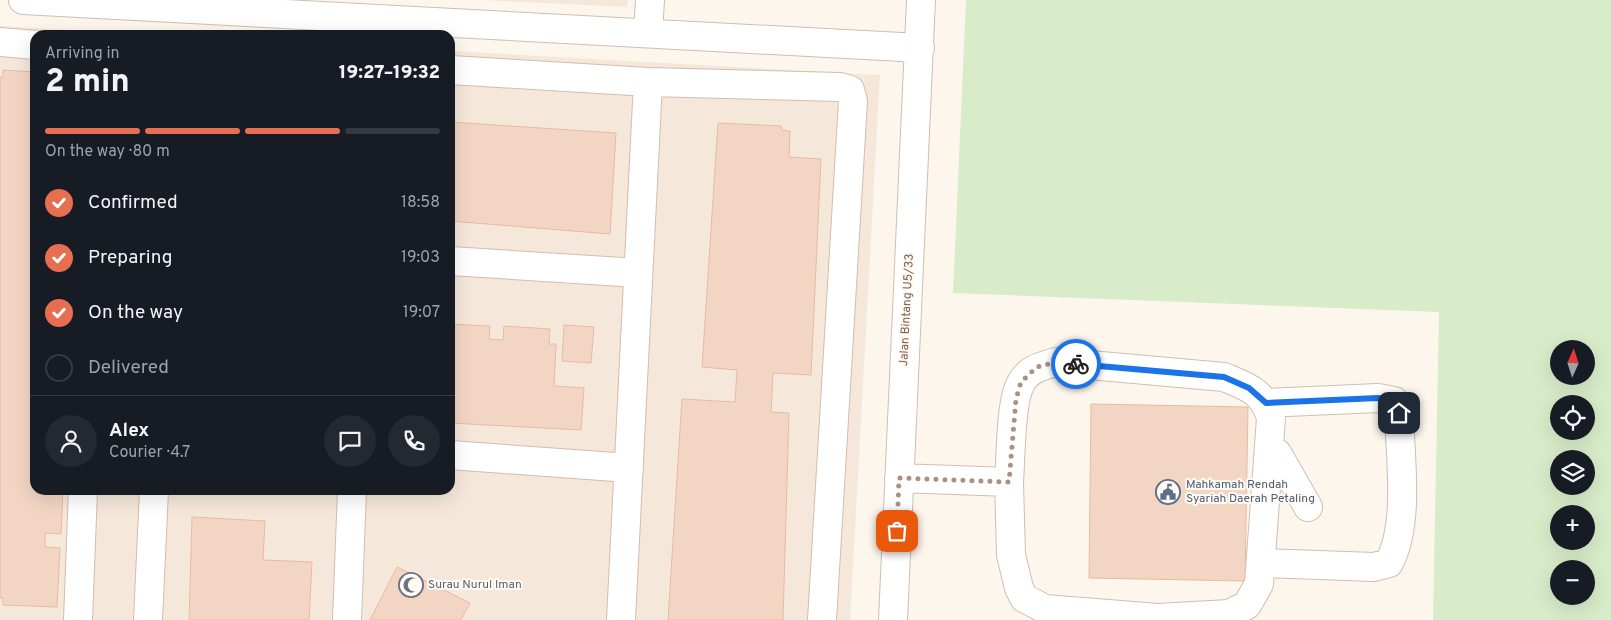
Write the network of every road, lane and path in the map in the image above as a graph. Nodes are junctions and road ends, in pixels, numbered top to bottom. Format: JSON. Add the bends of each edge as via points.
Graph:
{"nodes":[{"id":1,"x":23,"y":0,"type":"edge"},
{"id":2,"x":650,"y":0,"type":"edge"},
{"id":3,"x":921,"y":0,"type":"edge"},
{"id":4,"x":292,"y":7,"type":"edge"},
{"id":5,"x":648,"y":33,"type":"junction"},
{"id":6,"x":0,"y":42,"type":"edge"},
{"id":7,"x":30,"y":45,"type":"edge"},
{"id":8,"x":920,"y":48,"type":"junction"},
{"id":9,"x":455,"y":70,"type":"edge"},
{"id":10,"x":648,"y":82,"type":"junction"},
{"id":11,"x":455,"y":261,"type":"edge"},
{"id":12,"x":638,"y":272,"type":"junction"},
{"id":13,"x":1266,"y":403,"type":"junction"},
{"id":14,"x":1269,"y":448,"type":"junction"},
{"id":15,"x":455,"y":455,"type":"edge"},
{"id":16,"x":628,"y":468,"type":"junction"},
{"id":17,"x":899,"y":478,"type":"junction"},
{"id":18,"x":1009,"y":482,"type":"junction"},
{"id":19,"x":83,"y":495,"type":"edge"},
{"id":20,"x":154,"y":495,"type":"edge"},
{"id":21,"x":352,"y":495,"type":"edge"},
{"id":22,"x":1308,"y":507,"type":"dead end"},
{"id":23,"x":1261,"y":564,"type":"junction"},
{"id":24,"x":78,"y":620,"type":"edge"},
{"id":25,"x":148,"y":620,"type":"edge"},
{"id":26,"x":347,"y":620,"type":"edge"},
{"id":27,"x":621,"y":620,"type":"edge"},
{"id":28,"x":822,"y":620,"type":"edge"},
{"id":29,"x":893,"y":620,"type":"edge"}],
"edges":[{"from":1,"to":4,"type":"street"},
{"from":2,"to":5,"type":"street"},
{"from":3,"to":8,"type":"street","name":"Jalan Bintang U5/33"},
{"from":4,"to":5,"type":"street"},
{"from":5,"to":8,"type":"street"},
{"from":6,"to":7,"type":"street"},
{"from":8,"to":17,"type":"street","name":"Jalan Bintang U5/33"},
{"from":9,"to":10,"type":"street"},
{"from":10,"to":12,"type":"street"},
{"from":10,"to":28,"type":"street","via":[[840,87],[850,90],[853,101]]},
{"from":11,"to":12,"type":"street"},
{"from":12,"to":16,"type":"street"},
{"from":13,"to":14,"type":"street","via":[[1271,418]]},
{"from":13,"to":18,"type":"street","via":[[1249,388],[1224,377],[1056,362],[1037,367],[1021,382],[1016,399]]},
{"from":13,"to":23,"type":"street","via":[[1378,398],[1394,401],[1399,413],[1401,496],[1398,533],[1389,563],[1374,567]]},
{"from":14,"to":22,"type":"street","via":[[1277,453]]},
{"from":14,"to":23,"type":"street"},
{"from":15,"to":16,"type":"street"},
{"from":16,"to":27,"type":"street"},
{"from":17,"to":18,"type":"street"},
{"from":17,"to":29,"type":"street","name":"Jalan Bintang U5/33"},
{"from":18,"to":23,"type":"street","via":[[1010,555],[1019,588],[1024,598],[1045,609],[1158,618],[1229,614],[1253,599],[1259,584]]},
{"from":19,"to":24,"type":"street"},
{"from":20,"to":25,"type":"street"},
{"from":21,"to":26,"type":"street"}]}
